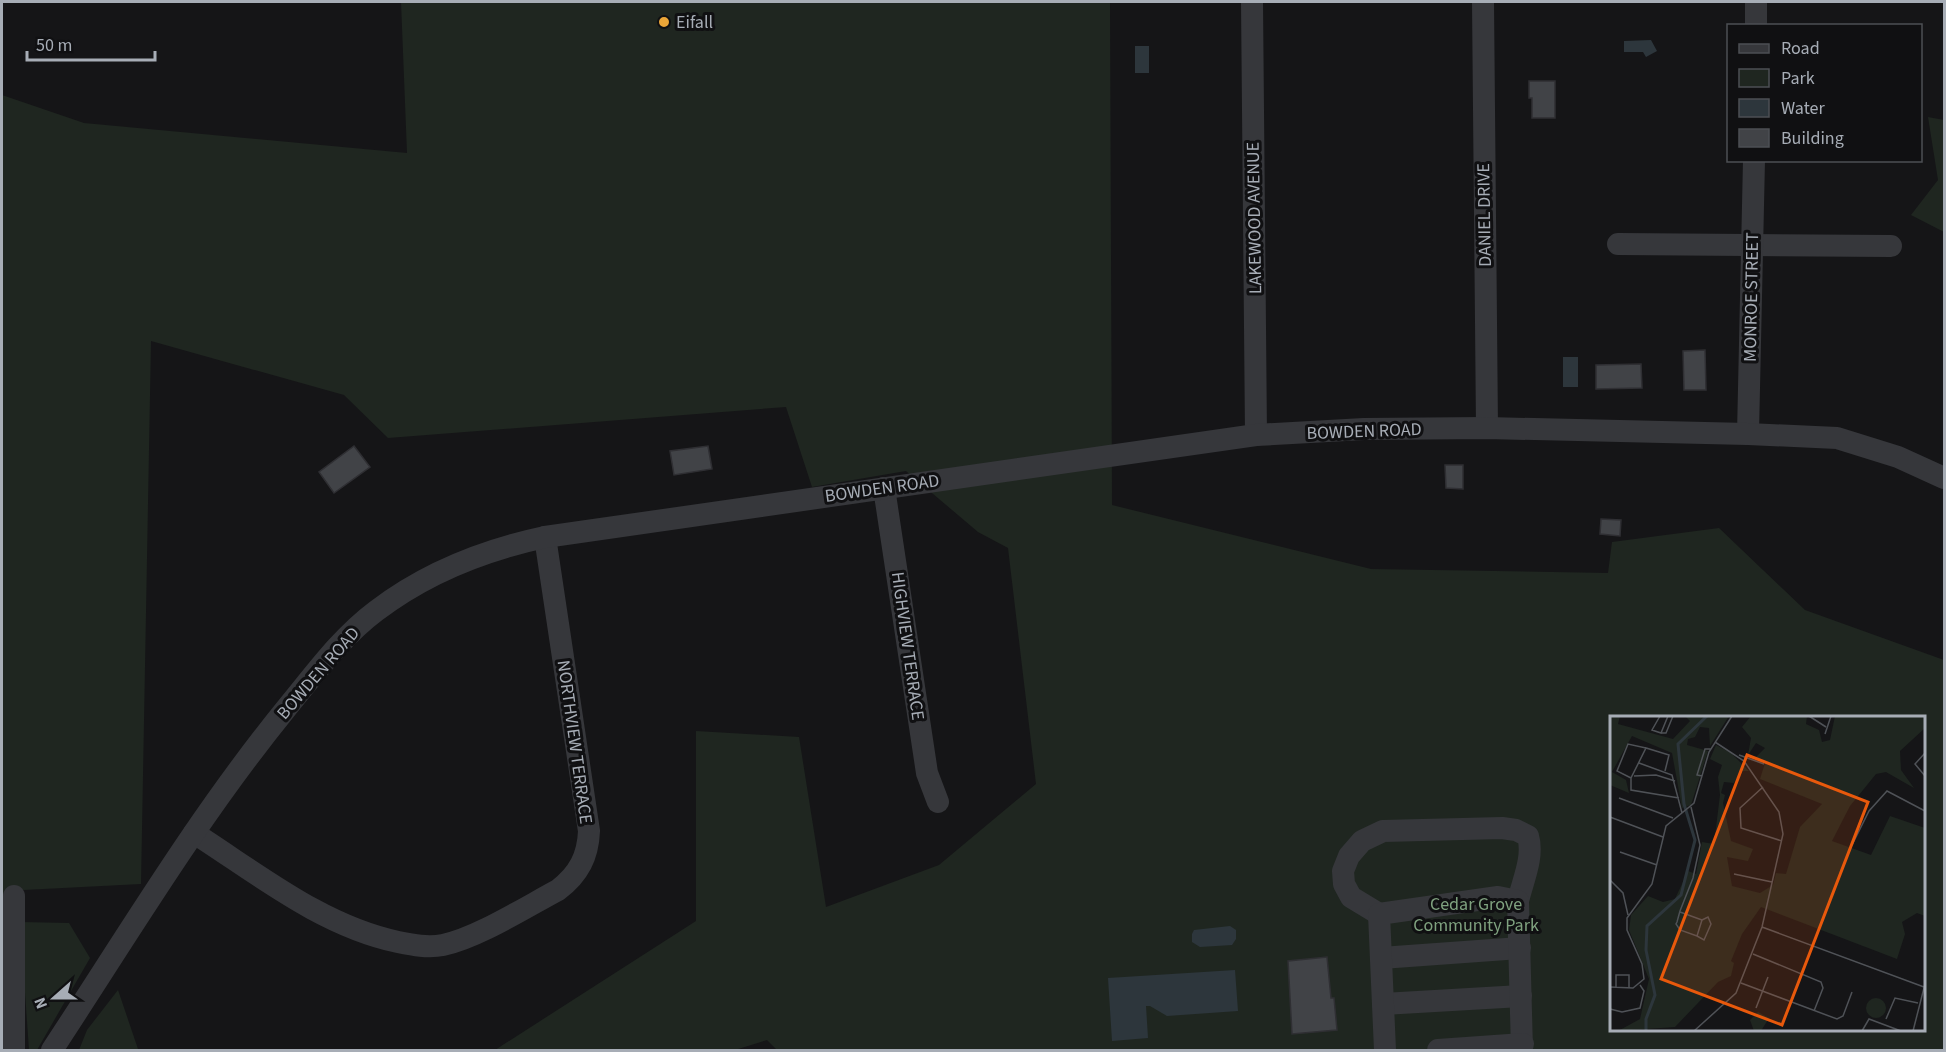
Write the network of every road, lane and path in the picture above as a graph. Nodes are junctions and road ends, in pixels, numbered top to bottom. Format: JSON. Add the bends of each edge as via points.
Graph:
{"nodes":[{"id":1,"x":1252,"y":2,"type":"edge"},
{"id":2,"x":1483,"y":2,"type":"edge"},
{"id":3,"x":1756,"y":2,"type":"edge"},
{"id":4,"x":1756,"y":24,"type":"edge"},
{"id":5,"x":1754,"y":162,"type":"edge"},
{"id":6,"x":1618,"y":244,"type":"dead end"},
{"id":7,"x":1752,"y":245,"type":"junction"},
{"id":8,"x":1891,"y":246,"type":"dead end"},
{"id":9,"x":1487,"y":428,"type":"junction"},
{"id":10,"x":1748,"y":434,"type":"junction"},
{"id":11,"x":1257,"y":435,"type":"junction"},
{"id":12,"x":1944,"y":478,"type":"edge"},
{"id":13,"x":884,"y":488,"type":"junction"},
{"id":14,"x":545,"y":537,"type":"junction"},
{"id":15,"x":938,"y":802,"type":"dead end"},
{"id":16,"x":194,"y":833,"type":"junction"},
{"id":17,"x":14,"y":896,"type":"dead end"},
{"id":18,"x":1518,"y":902,"type":"junction"},
{"id":19,"x":1379,"y":914,"type":"junction"},
{"id":20,"x":1520,"y":948,"type":"junction"},
{"id":21,"x":1381,"y":958,"type":"junction"},
{"id":22,"x":1521,"y":996,"type":"junction"},
{"id":23,"x":1383,"y":1004,"type":"junction"},
{"id":24,"x":1522,"y":1047,"type":"edge"},
{"id":25,"x":14,"y":1050,"type":"edge"},
{"id":26,"x":52,"y":1050,"type":"edge"},
{"id":27,"x":1385,"y":1050,"type":"edge"},
{"id":28,"x":1438,"y":1050,"type":"edge"}],
"edges":[{"from":1,"to":11,"type":"street","name":"LAKEWOOD AVENUE"},
{"from":2,"to":9,"type":"street","name":"DANIEL DRIVE"},
{"from":3,"to":4,"type":"street"},
{"from":5,"to":7,"type":"street","name":"MONROE STREET"},
{"from":6,"to":7,"type":"street"},
{"from":7,"to":8,"type":"street"},
{"from":7,"to":10,"type":"street","name":"MONROE STREET"},
{"from":9,"to":10,"type":"street","name":"BOWDEN ROAD"},
{"from":9,"to":11,"type":"street","name":"BOWDEN ROAD"},
{"from":10,"to":12,"type":"street","name":"BOWDEN ROAD","via":[[1837,438],[1898,457]]},
{"from":11,"to":13,"type":"street","name":"BOWDEN ROAD"},
{"from":13,"to":14,"type":"street","name":"BOWDEN ROAD"},
{"from":13,"to":15,"type":"street","name":"HIGHVIEW TERRACE","via":[[927,773]]},
{"from":14,"to":16,"type":"street","name":"BOWDEN ROAD","via":[[493,550],[444,569],[357,626],[255,748]]},
{"from":14,"to":16,"type":"street","name":"NORTHVIEW TERRACE","via":[[589,831],[582,865],[568,883],[470,936],[441,945],[419,945],[366,933],[331,919]]},
{"from":16,"to":26,"type":"street","name":"BOWDEN ROAD"},
{"from":17,"to":25,"type":"street"},
{"from":18,"to":19,"type":"street","via":[[1498,897]]},
{"from":18,"to":19,"type":"street","via":[[1532,848],[1528,836],[1502,828],[1383,831],[1362,841],[1343,871],[1351,897]]},
{"from":18,"to":20,"type":"street"},
{"from":19,"to":21,"type":"street"},
{"from":20,"to":21,"type":"street"},
{"from":20,"to":22,"type":"street"},
{"from":21,"to":23,"type":"street"},
{"from":22,"to":23,"type":"street"},
{"from":22,"to":24,"type":"street"},
{"from":23,"to":27,"type":"street"},
{"from":24,"to":28,"type":"street"}]}
